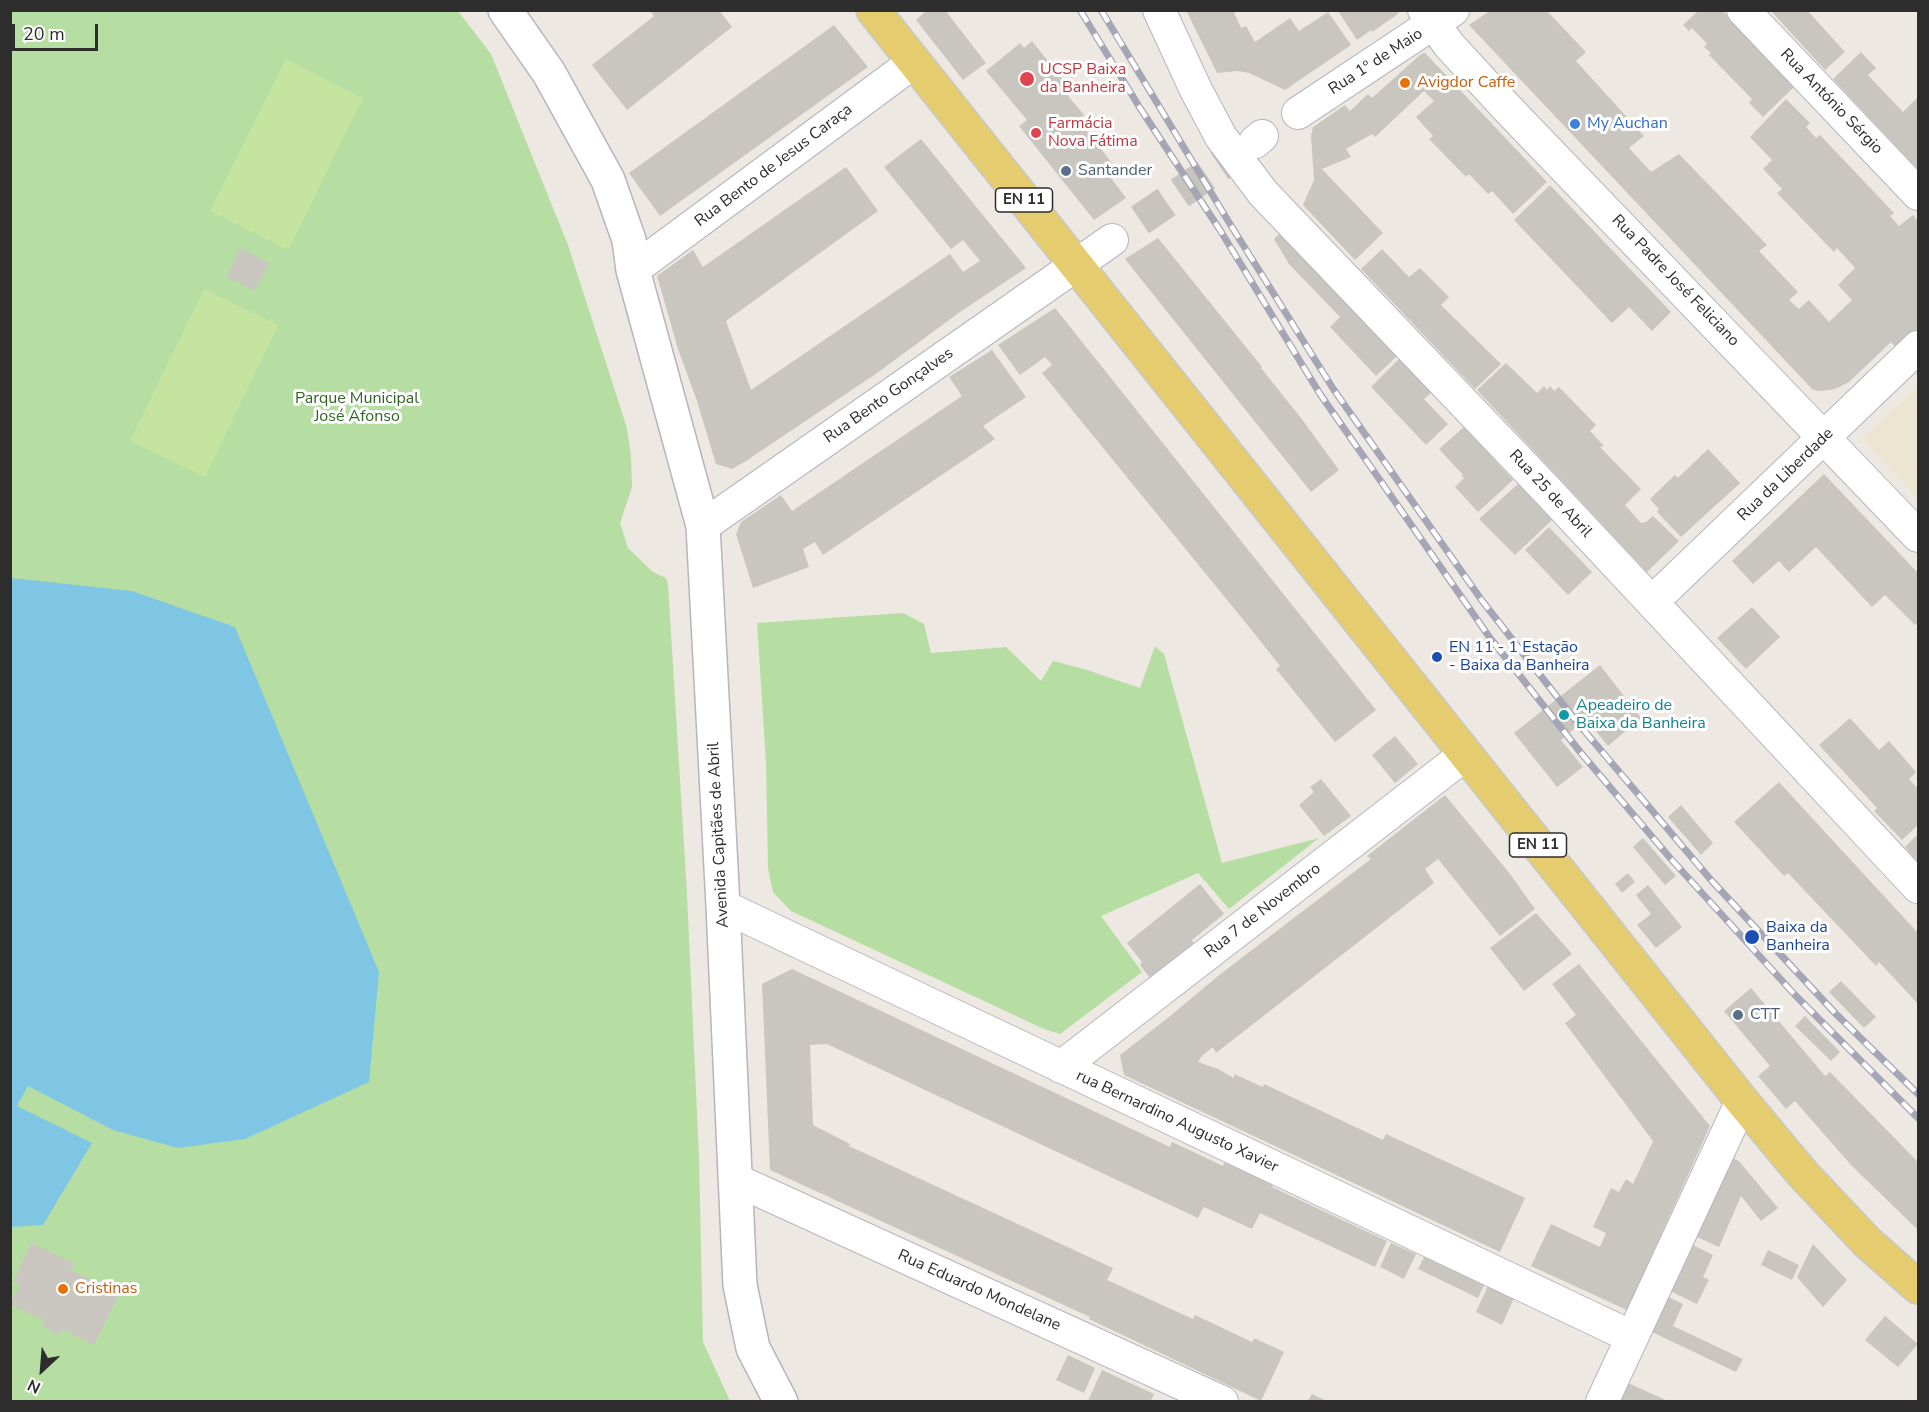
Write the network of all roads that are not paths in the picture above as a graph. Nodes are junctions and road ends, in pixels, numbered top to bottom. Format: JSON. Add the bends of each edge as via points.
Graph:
{"nodes":[{"id":1,"x":481,"y":10,"type":"edge"},
{"id":2,"x":505,"y":10,"type":"edge"},
{"id":3,"x":873,"y":10,"type":"edge"},
{"id":4,"x":1159,"y":10,"type":"edge"},
{"id":5,"x":1743,"y":10,"type":"edge"},
{"id":6,"x":1437,"y":15,"type":"edge"},
{"id":7,"x":914,"y":62,"type":"junction"},
{"id":8,"x":1298,"y":112,"type":"dead end"},
{"id":9,"x":1918,"y":194,"type":"edge"},
{"id":10,"x":1112,"y":240,"type":"tunnel mouth"},
{"id":11,"x":1076,"y":266,"type":"junction"},
{"id":12,"x":633,"y":270,"type":"junction"},
{"id":13,"x":1918,"y":347,"type":"edge"},
{"id":14,"x":1826,"y":438,"type":"junction"},
{"id":15,"x":703,"y":526,"type":"junction"},
{"id":16,"x":1918,"y":536,"type":"edge"},
{"id":17,"x":1652,"y":602,"type":"junction"},
{"id":18,"x":1466,"y":754,"type":"junction"},
{"id":19,"x":1918,"y":887,"type":"edge"},
{"id":20,"x":723,"y":906,"type":"junction"},
{"id":21,"x":1061,"y":1067,"type":"junction"},
{"id":22,"x":1742,"y":1101,"type":"junction"},
{"id":23,"x":736,"y":1180,"type":"junction"},
{"id":24,"x":1918,"y":1287,"type":"edge"},
{"id":25,"x":1632,"y":1337,"type":"junction"},
{"id":26,"x":781,"y":1401,"type":"edge"},
{"id":27,"x":1222,"y":1401,"type":"edge"},
{"id":28,"x":1602,"y":1401,"type":"edge"}],
"edges":[{"from":1,"to":12,"type":"street","name":"Avenida Capitães de Abril","via":[[560,131],[618,251]]},
{"from":2,"to":12,"type":"street","name":"Avenida Capitães de Abril","via":[[553,80],[608,180],[629,240]]},
{"from":3,"to":7,"type":"main road","number":"EN 11"},
{"from":4,"to":17,"type":"street","name":"Rua 25 de Abril","via":[[1221,137],[1263,193]]},
{"from":5,"to":9,"type":"street","name":"Rua António Sérgio"},
{"from":6,"to":8,"type":"street","name":"Rua 1º de Maio"},
{"from":6,"to":14,"type":"street","name":"Rua Padre José Feliciano","via":[[1449,45]]},
{"from":7,"to":11,"type":"main road","number":"EN 11"},
{"from":7,"to":12,"type":"street","name":"Rua Bento de Jesus Caraça"},
{"from":10,"to":11,"type":"street"},
{"from":11,"to":15,"type":"street","name":"Rua Bento Gonçalves"},
{"from":11,"to":18,"type":"main road","number":"EN 11"},
{"from":12,"to":15,"type":"street","name":"Avenida Capitães de Abril"},
{"from":13,"to":14,"type":"street","name":"Rua da Liberdade"},
{"from":14,"to":16,"type":"street","name":"Rua Padre José Feliciano"},
{"from":14,"to":17,"type":"street","name":"Rua da Liberdade"},
{"from":15,"to":20,"type":"street","name":"Avenida Capitães de Abril"},
{"from":17,"to":19,"type":"street","name":"Rua 25 de Abril"},
{"from":18,"to":21,"type":"street","name":"Rua 7 de Novembro"},
{"from":18,"to":22,"type":"main road","number":"EN 11"},
{"from":20,"to":21,"type":"street","name":"rua Bernardino Augusto Xavier"},
{"from":20,"to":23,"type":"street","name":"Avenida Capitães de Abril"},
{"from":21,"to":25,"type":"street","name":"rua Bernardino Augusto Xavier"},
{"from":22,"to":24,"type":"main road","number":"EN 11","via":[[1867,1242]]},
{"from":22,"to":25,"type":"street"},
{"from":23,"to":26,"type":"street","name":"Avenida Capitães de Abril","via":[[740,1285],[753,1348]]},
{"from":23,"to":27,"type":"street","name":"Rua Eduardo Mondelane"},
{"from":25,"to":28,"type":"street"}]}
